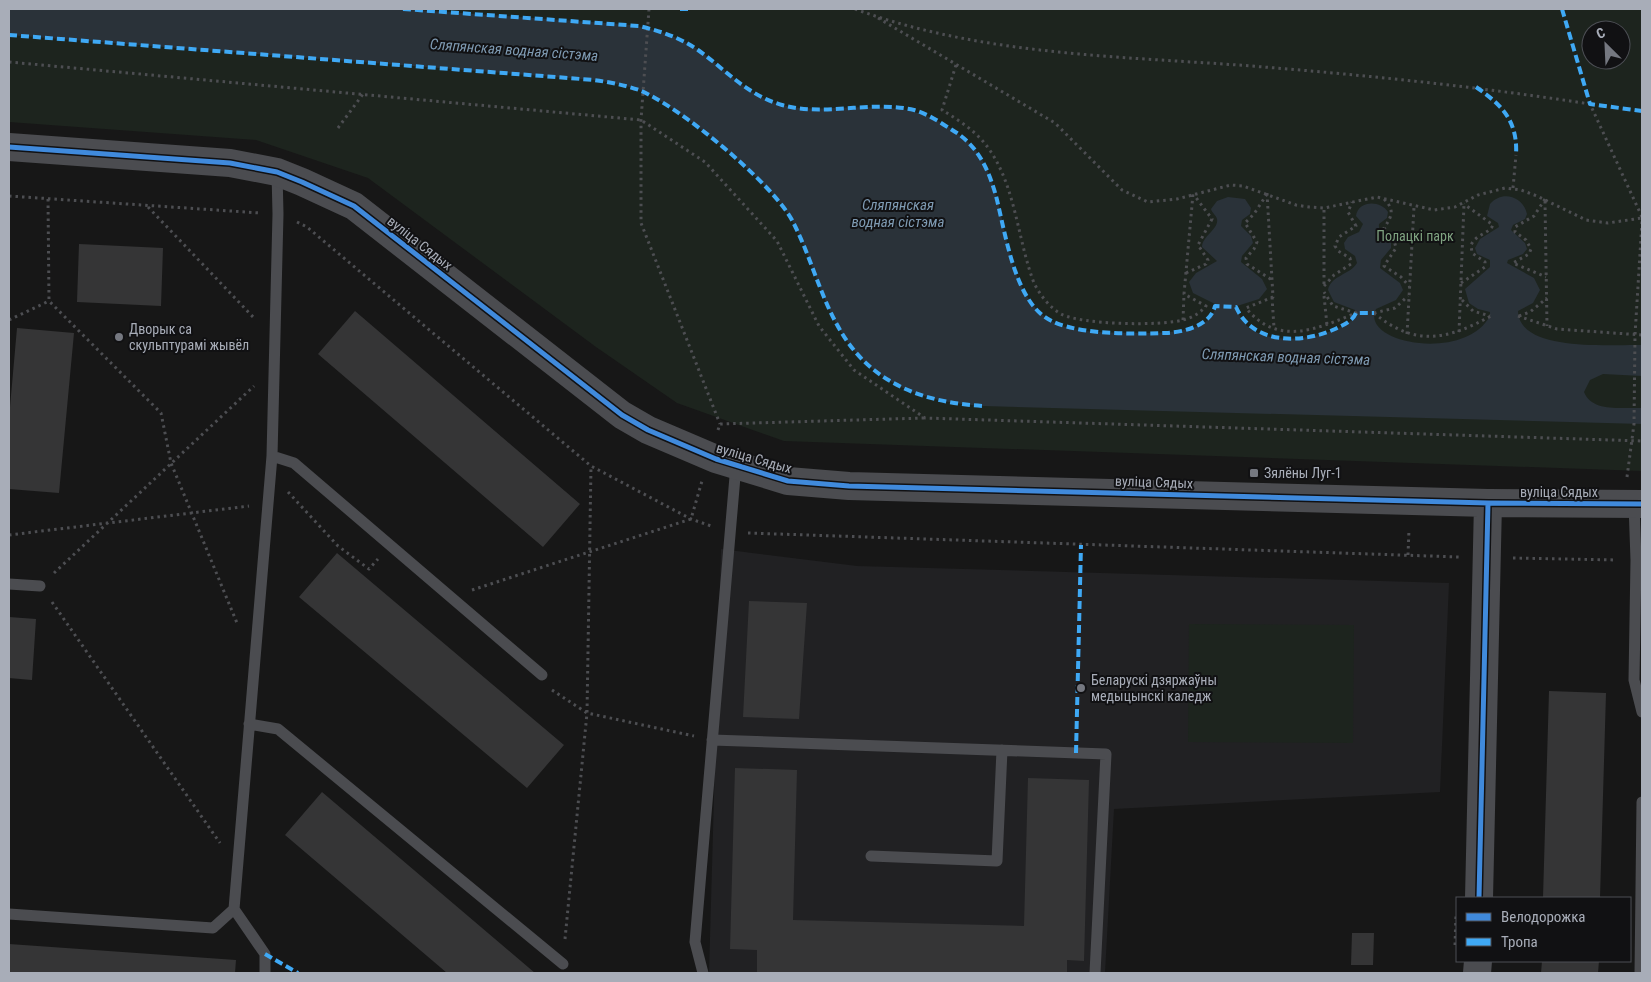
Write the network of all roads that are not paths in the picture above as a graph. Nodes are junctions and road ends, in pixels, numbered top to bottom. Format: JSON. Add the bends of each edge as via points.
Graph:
{"nodes":[{"id":1,"x":9,"y":147,"type":"edge"},
{"id":2,"x":277,"y":172,"type":"junction"},
{"id":3,"x":272,"y":456,"type":"junction"},
{"id":4,"x":736,"y":464,"type":"junction"},
{"id":5,"x":1634,"y":496,"type":"edge"},
{"id":6,"x":1488,"y":503,"type":"junction"},
{"id":7,"x":1639,"y":579,"type":"edge"},
{"id":8,"x":9,"y":584,"type":"edge"},
{"id":9,"x":40,"y":586,"type":"road end"},
{"id":10,"x":542,"y":675,"type":"dead end"},
{"id":11,"x":1642,"y":712,"type":"edge"},
{"id":12,"x":249,"y":724,"type":"junction"},
{"id":13,"x":712,"y":740,"type":"junction"},
{"id":14,"x":1002,"y":750,"type":"junction"},
{"id":15,"x":1642,"y":802,"type":"edge"},
{"id":16,"x":871,"y":856,"type":"dead end"},
{"id":17,"x":1479,"y":897,"type":"edge"},
{"id":18,"x":234,"y":909,"type":"junction"},
{"id":19,"x":9,"y":914,"type":"edge"},
{"id":20,"x":562,"y":964,"type":"road end"},
{"id":21,"x":265,"y":973,"type":"edge"},
{"id":22,"x":703,"y":973,"type":"edge"},
{"id":23,"x":1094,"y":973,"type":"edge"},
{"id":24,"x":1640,"y":973,"type":"edge"}],
"edges":[{"from":1,"to":2,"type":"street","name":"вуліца Сядых","via":[[230,163]]},
{"from":2,"to":3,"type":"lane"},
{"from":2,"to":4,"type":"street","name":"вуліца Сядых","via":[[354,206],[622,415],[709,457]]},
{"from":3,"to":10,"type":"lane","via":[[294,463]]},
{"from":3,"to":12,"type":"lane"},
{"from":4,"to":6,"type":"street","name":"вуліца Сядых","via":[[788,480],[850,486]]},
{"from":4,"to":13,"type":"lane"},
{"from":5,"to":6,"type":"street","name":"вуліца Сядых"},
{"from":5,"to":7,"type":"lane"},
{"from":6,"to":17,"type":"street"},
{"from":7,"to":11,"type":"lane","via":[[1634,680]]},
{"from":8,"to":9,"type":"lane"},
{"from":12,"to":18,"type":"lane"},
{"from":12,"to":20,"type":"lane","via":[[278,728]]},
{"from":13,"to":14,"type":"lane"},
{"from":13,"to":22,"type":"lane","via":[[695,942]]},
{"from":14,"to":16,"type":"lane","via":[[997,861]]},
{"from":14,"to":23,"type":"lane","via":[[1106,754]]},
{"from":15,"to":24,"type":"lane"},
{"from":18,"to":19,"type":"lane","via":[[213,928]]},
{"from":18,"to":21,"type":"lane","via":[[265,954]]}]}
